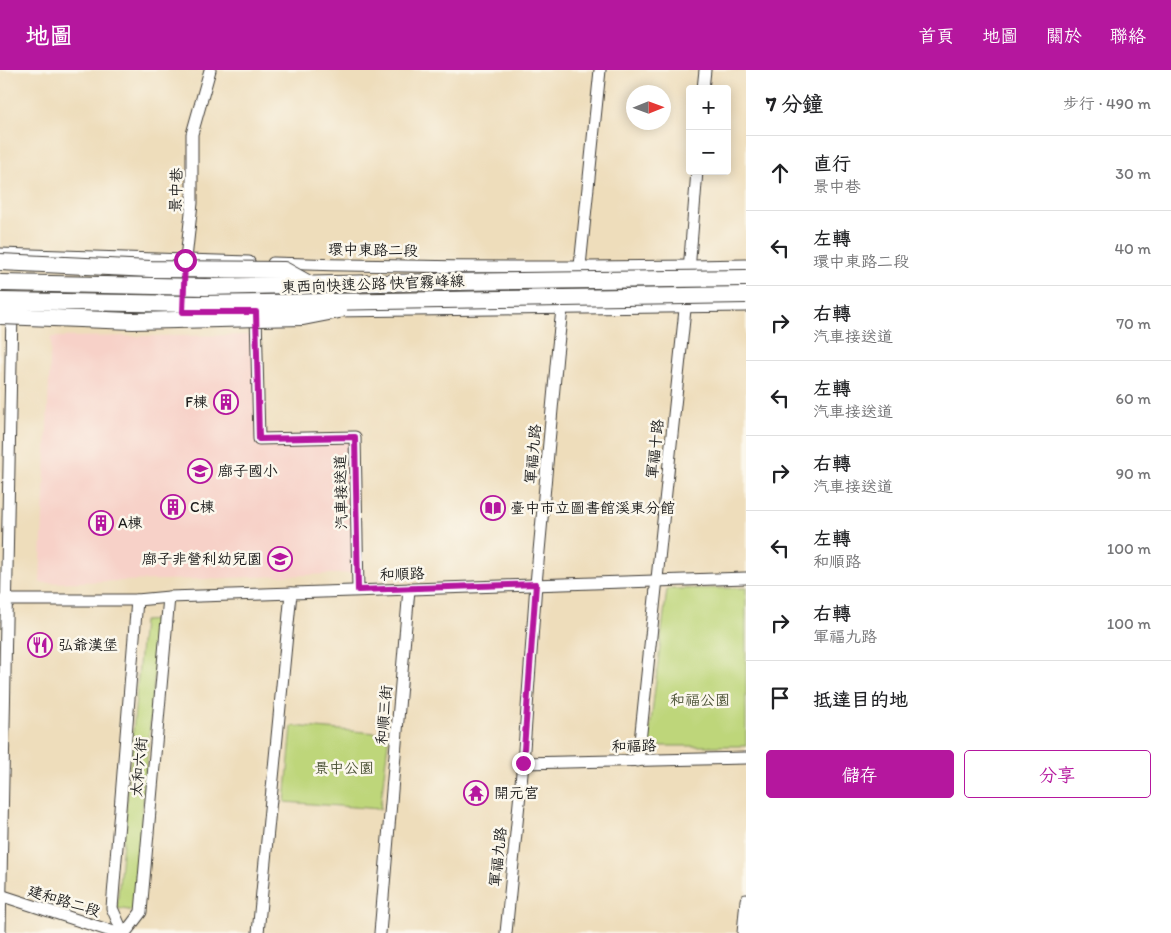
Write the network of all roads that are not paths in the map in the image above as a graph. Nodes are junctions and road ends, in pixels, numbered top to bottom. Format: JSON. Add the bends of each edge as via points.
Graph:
{"nodes":[{"id":1,"x":210,"y":70,"type":"edge"},
{"id":2,"x":600,"y":70,"type":"edge"},
{"id":3,"x":704,"y":70,"type":"edge"},
{"id":4,"x":703,"y":85,"type":"edge"},
{"id":5,"x":697,"y":175,"type":"edge"},
{"id":6,"x":0,"y":254,"type":"edge"},
{"id":7,"x":16,"y":254,"type":"junction"},
{"id":8,"x":185,"y":260,"type":"junction"},
{"id":9,"x":0,"y":262,"type":"edge"},
{"id":10,"x":746,"y":265,"type":"edge"},
{"id":11,"x":580,"y":266,"type":"junction"},
{"id":12,"x":689,"y":266,"type":"junction"},
{"id":13,"x":746,"y":278,"type":"edge"},
{"id":14,"x":0,"y":282,"type":"edge"},
{"id":15,"x":313,"y":286,"type":"junction"},
{"id":16,"x":746,"y":296,"type":"edge"},
{"id":17,"x":746,"y":306,"type":"edge"},
{"id":18,"x":685,"y":307,"type":"junction"},
{"id":19,"x":562,"y":309,"type":"junction"},
{"id":20,"x":2,"y":310,"type":"edge"},
{"id":21,"x":183,"y":312,"type":"junction"},
{"id":22,"x":256,"y":312,"type":"junction"},
{"id":23,"x":4,"y":431,"type":"edge"},
{"id":24,"x":746,"y":578,"type":"edge"},
{"id":25,"x":656,"y":579,"type":"junction"},
{"id":26,"x":536,"y":584,"type":"junction"},
{"id":27,"x":409,"y":588,"type":"junction"},
{"id":28,"x":358,"y":590,"type":"junction"},
{"id":29,"x":291,"y":593,"type":"junction"},
{"id":30,"x":169,"y":597,"type":"junction"},
{"id":31,"x":137,"y":600,"type":"junction"},
{"id":32,"x":4,"y":601,"type":"edge"},
{"id":33,"x":746,"y":758,"type":"edge"},
{"id":34,"x":638,"y":761,"type":"junction"},
{"id":35,"x":523,"y":763,"type":"junction"},
{"id":36,"x":1,"y":896,"type":"edge"},
{"id":37,"x":746,"y":900,"type":"edge"},
{"id":38,"x":0,"y":933,"type":"edge"},
{"id":39,"x":117,"y":933,"type":"edge"},
{"id":40,"x":124,"y":933,"type":"edge"},
{"id":41,"x":258,"y":933,"type":"edge"},
{"id":42,"x":380,"y":933,"type":"edge"},
{"id":43,"x":506,"y":933,"type":"edge"},
{"id":44,"x":743,"y":933,"type":"edge"}],
"edges":[{"from":1,"to":8,"type":"street","name":"景中巷","via":[[192,134],[192,203]]},
{"from":2,"to":11,"type":"street","name":"軍福九路"},
{"from":3,"to":4,"type":"street"},
{"from":5,"to":12,"type":"street","name":"軍福十路"},
{"from":6,"to":7,"type":"street","name":"環中東路二段"},
{"from":7,"to":8,"type":"street","name":"環中東路二段"},
{"from":7,"to":20,"type":"street"},
{"from":8,"to":11,"type":"street","name":"環中東路二段","via":[[346,265]]},
{"from":8,"to":21,"type":"street","name":"景中巷"},
{"from":9,"to":15,"type":"highway","bridge":true,"via":[[151,269],[284,270]]},
{"from":10,"to":12,"type":"street","name":"環中東路二段"},
{"from":11,"to":12,"type":"street","name":"環中東路二段"},
{"from":11,"to":19,"type":"street","name":"軍福九路"},
{"from":12,"to":18,"type":"street","name":"軍福十路"},
{"from":13,"to":15,"type":"highway","name":"東西向快速公路 快官霧峰線","bridge":true,"via":[[378,282]]},
{"from":14,"to":15,"type":"highway","name":"東西向快速公路 快官霧峰線","bridge":true,"via":[[205,288]]},
{"from":16,"to":20,"type":"highway","name":"東西向快速公路 快官霧峰線","bridge":true,"via":[[381,301],[303,317],[133,321]]},
{"from":17,"to":18,"type":"street"},
{"from":18,"to":19,"type":"street"},
{"from":18,"to":25,"type":"street","name":"軍福十路"},
{"from":19,"to":22,"type":"street"},
{"from":19,"to":26,"type":"street","name":"軍福九路"},
{"from":20,"to":21,"type":"street"},
{"from":20,"to":23,"type":"street"},
{"from":21,"to":22,"type":"street"},
{"from":22,"to":28,"type":"street","name":"汽車接送道","via":[[259,439],[355,437]]},
{"from":23,"to":32,"type":"street"},
{"from":24,"to":25,"type":"street","name":"和順路"},
{"from":25,"to":26,"type":"street","name":"和順路"},
{"from":25,"to":34,"type":"street","name":"軍福十路"},
{"from":26,"to":27,"type":"street","name":"和順路"},
{"from":26,"to":35,"type":"street","name":"軍福九路"},
{"from":27,"to":28,"type":"street","name":"和順路"},
{"from":27,"to":42,"type":"street","name":"和順三街"},
{"from":28,"to":29,"type":"street","name":"和順路"},
{"from":29,"to":30,"type":"street","name":"和順路"},
{"from":29,"to":41,"type":"street"},
{"from":30,"to":31,"type":"street","name":"和順路"},
{"from":30,"to":40,"type":"street","name":"太和六街","via":[[142,912]]},
{"from":31,"to":32,"type":"street","name":"和順路"},
{"from":31,"to":40,"type":"street","name":"太和六街","via":[[112,908]]},
{"from":32,"to":36,"type":"street"},
{"from":33,"to":34,"type":"street","name":"和福路"},
{"from":34,"to":35,"type":"street","name":"和福路"},
{"from":35,"to":43,"type":"street","name":"軍福九路"},
{"from":36,"to":38,"type":"street"},
{"from":36,"to":39,"type":"street","name":"建和路二段"},
{"from":37,"to":44,"type":"street"}]}
